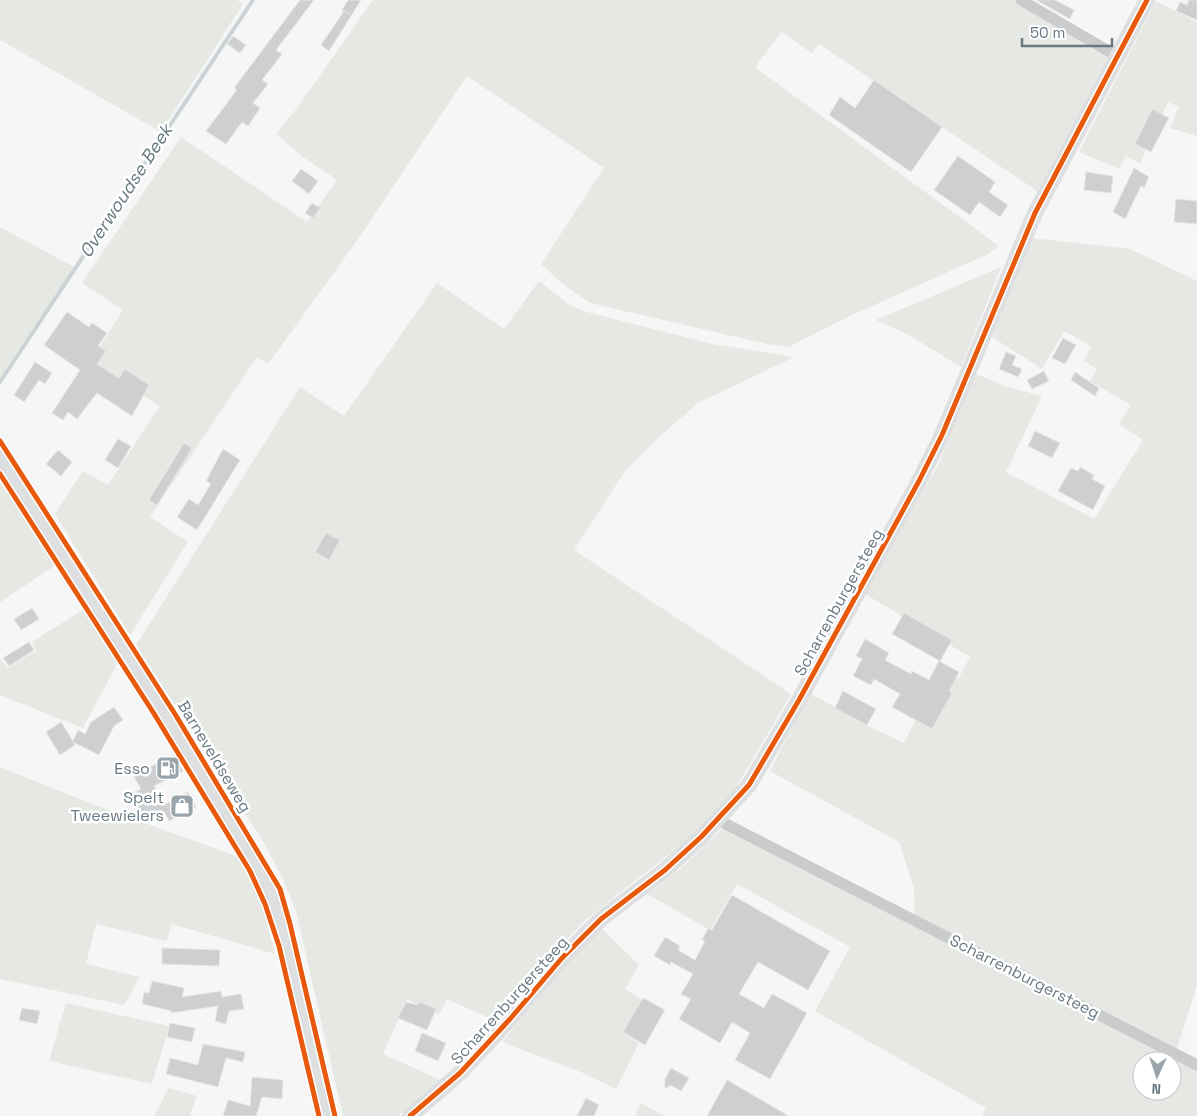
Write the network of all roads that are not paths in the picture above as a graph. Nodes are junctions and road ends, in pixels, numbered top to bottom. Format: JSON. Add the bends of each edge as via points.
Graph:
{"nodes":[{"id":1,"x":1021,"y":0,"type":"edge"},
{"id":2,"x":1147,"y":0,"type":"edge"},
{"id":3,"x":1117,"y":56,"type":"junction"},
{"id":4,"x":0,"y":457,"type":"edge"},
{"id":5,"x":718,"y":820,"type":"junction"},
{"id":6,"x":1197,"y":1065,"type":"edge"},
{"id":7,"x":328,"y":1116,"type":"edge"},
{"id":8,"x":410,"y":1116,"type":"edge"}],
"edges":[{"from":1,"to":3,"type":"street"},
{"from":2,"to":3,"type":"street","name":"Scharrenburgersteeg"},
{"from":3,"to":5,"type":"street","name":"Scharrenburgersteeg","via":[[1035,213],[942,435],[919,481],[749,785]]},
{"from":4,"to":7,"type":"street","name":"Barneveldseweg","via":[[257,866],[287,944]]},
{"from":5,"to":6,"type":"street","name":"Scharrenburgersteeg"},
{"from":5,"to":8,"type":"street","name":"Scharrenburgersteeg","via":[[665,870],[602,918],[460,1073]]}]}
